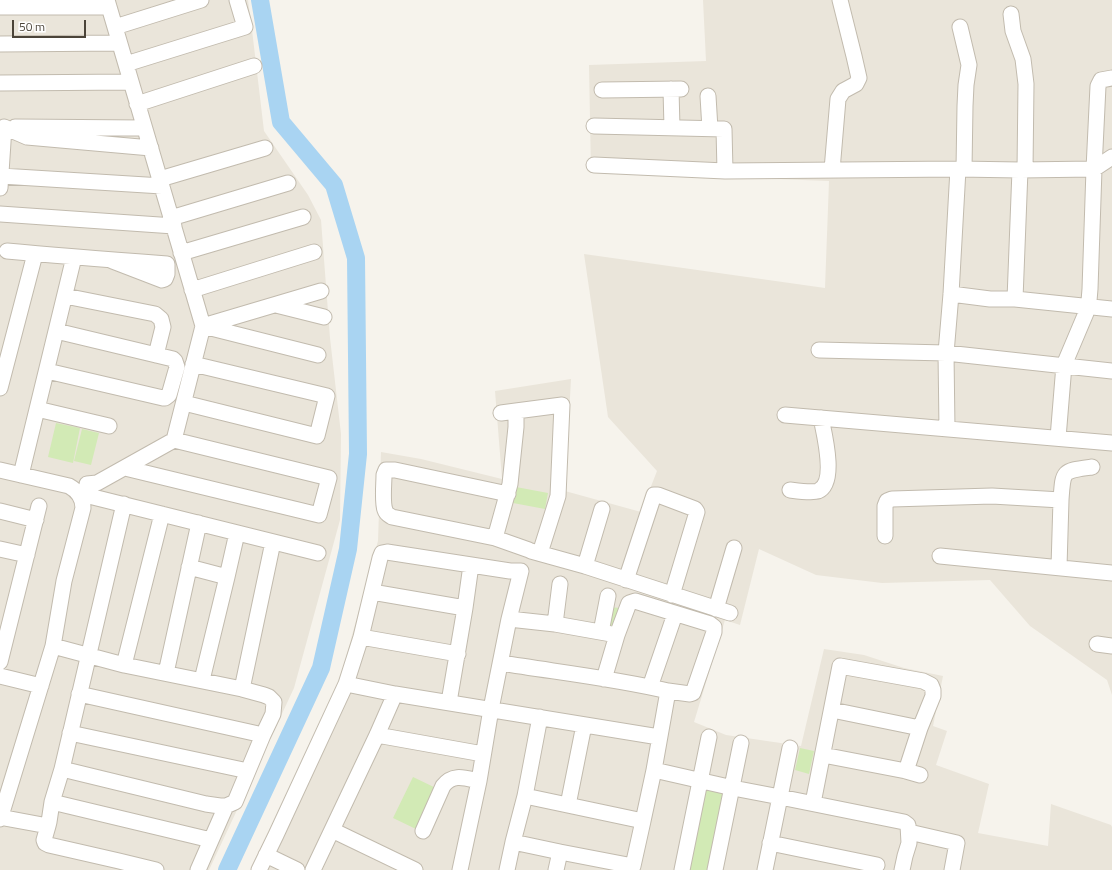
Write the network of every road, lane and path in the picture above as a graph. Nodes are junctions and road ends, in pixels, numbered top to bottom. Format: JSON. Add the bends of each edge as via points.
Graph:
{"nodes":[{"id":1,"x":201,"y":0,"type":"edge"},
{"id":2,"x":237,"y":0,"type":"edge"},
{"id":3,"x":840,"y":0,"type":"edge"},
{"id":4,"x":108,"y":3,"type":"edge"},
{"id":5,"x":0,"y":7,"type":"edge"},
{"id":6,"x":1011,"y":14,"type":"dead end"},
{"id":7,"x":115,"y":27,"type":"junction"},
{"id":8,"x":960,"y":27,"type":"dead end"},
{"id":9,"x":119,"y":43,"type":"junction"},
{"id":10,"x":0,"y":44,"type":"edge"},
{"id":11,"x":126,"y":64,"type":"junction"},
{"id":12,"x":254,"y":66,"type":"dead end"},
{"id":13,"x":1112,"y":78,"type":"edge"},
{"id":14,"x":131,"y":82,"type":"junction"},
{"id":15,"x":0,"y":83,"type":"edge"},
{"id":16,"x":602,"y":90,"type":"dead end"},
{"id":17,"x":708,"y":96,"type":"dead end"},
{"id":18,"x":137,"y":104,"type":"junction"},
{"id":19,"x":594,"y":126,"type":"dead end"},
{"id":20,"x":2,"y":127,"type":"edge"},
{"id":21,"x":144,"y":128,"type":"junction"},
{"id":22,"x":672,"y":128,"type":"junction"},
{"id":23,"x":710,"y":129,"type":"junction"},
{"id":24,"x":150,"y":148,"type":"junction"},
{"id":25,"x":265,"y":148,"type":"dead end"},
{"id":26,"x":1112,"y":157,"type":"edge"},
{"id":27,"x":594,"y":164,"type":"dead end"},
{"id":28,"x":961,"y":169,"type":"junction"},
{"id":29,"x":1094,"y":169,"type":"junction"},
{"id":30,"x":832,"y":170,"type":"junction"},
{"id":31,"x":1022,"y":170,"type":"junction"},
{"id":32,"x":725,"y":171,"type":"junction"},
{"id":33,"x":0,"y":182,"type":"edge"},
{"id":34,"x":161,"y":183,"type":"junction"},
{"id":35,"x":288,"y":183,"type":"dead end"},
{"id":36,"x":0,"y":214,"type":"edge"},
{"id":37,"x":303,"y":217,"type":"dead end"},
{"id":38,"x":172,"y":222,"type":"junction"},
{"id":39,"x":7,"y":251,"type":"dead end"},
{"id":40,"x":314,"y":252,"type":"dead end"},
{"id":41,"x":181,"y":253,"type":"junction"},
{"id":42,"x":35,"y":254,"type":"junction"},
{"id":43,"x":74,"y":257,"type":"junction"},
{"id":44,"x":110,"y":260,"type":"dead end"},
{"id":45,"x":192,"y":290,"type":"junction"},
{"id":46,"x":951,"y":294,"type":"junction"},
{"id":47,"x":65,"y":296,"type":"junction"},
{"id":48,"x":1014,"y":299,"type":"junction"},
{"id":49,"x":275,"y":304,"type":"junction"},
{"id":50,"x":1087,"y":307,"type":"junction"},
{"id":51,"x":1112,"y":309,"type":"edge"},
{"id":52,"x":203,"y":326,"type":"junction"},
{"id":53,"x":56,"y":331,"type":"junction"},
{"id":54,"x":819,"y":350,"type":"dead end"},
{"id":55,"x":946,"y":353,"type":"junction"},
{"id":56,"x":156,"y":355,"type":"junction"},
{"id":57,"x":318,"y":355,"type":"dead end"},
{"id":58,"x":193,"y":364,"type":"junction"},
{"id":59,"x":1064,"y":365,"type":"junction"},
{"id":60,"x":46,"y":371,"type":"junction"},
{"id":61,"x":1112,"y":371,"type":"edge"},
{"id":62,"x":0,"y":388,"type":"edge"},
{"id":63,"x":184,"y":403,"type":"junction"},
{"id":64,"x":37,"y":409,"type":"junction"},
{"id":65,"x":516,"y":411,"type":"junction"},
{"id":66,"x":501,"y":413,"type":"dead end"},
{"id":67,"x":785,"y":415,"type":"dead end"},
{"id":68,"x":822,"y":418,"type":"junction"},
{"id":69,"x":109,"y":426,"type":"dead end"},
{"id":70,"x":948,"y":429,"type":"junction"},
{"id":71,"x":1058,"y":438,"type":"junction"},
{"id":72,"x":174,"y":440,"type":"junction"},
{"id":73,"x":1112,"y":443,"type":"edge"},
{"id":74,"x":1092,"y":466,"type":"dead end"},
{"id":75,"x":125,"y":468,"type":"junction"},
{"id":76,"x":0,"y":470,"type":"edge"},
{"id":77,"x":21,"y":475,"type":"junction"},
{"id":78,"x":84,"y":490,"type":"junction"},
{"id":79,"x":790,"y":490,"type":"dead end"},
{"id":80,"x":508,"y":494,"type":"junction"},
{"id":81,"x":1062,"y":500,"type":"junction"},
{"id":82,"x":124,"y":504,"type":"junction"},
{"id":83,"x":602,"y":509,"type":"dead end"},
{"id":84,"x":0,"y":511,"type":"edge"},
{"id":85,"x":162,"y":514,"type":"junction"},
{"id":86,"x":198,"y":523,"type":"junction"},
{"id":87,"x":237,"y":533,"type":"junction"},
{"id":88,"x":885,"y":536,"type":"dead end"},
{"id":89,"x":495,"y":538,"type":"junction"},
{"id":90,"x":273,"y":542,"type":"junction"},
{"id":91,"x":734,"y":548,"type":"dead end"},
{"id":92,"x":0,"y":549,"type":"edge"},
{"id":93,"x":534,"y":552,"type":"junction"},
{"id":94,"x":318,"y":553,"type":"dead end"},
{"id":95,"x":28,"y":556,"type":"junction"},
{"id":96,"x":940,"y":556,"type":"dead end"},
{"id":97,"x":471,"y":565,"type":"junction"},
{"id":98,"x":585,"y":566,"type":"junction"},
{"id":99,"x":189,"y":567,"type":"junction"},
{"id":100,"x":1059,"y":567,"type":"junction"},
{"id":101,"x":521,"y":571,"type":"junction"},
{"id":102,"x":1112,"y":573,"type":"edge"},
{"id":103,"x":227,"y":577,"type":"junction"},
{"id":104,"x":626,"y":580,"type":"junction"},
{"id":105,"x":560,"y":584,"type":"dead end"},
{"id":106,"x":372,"y":592,"type":"junction"},
{"id":107,"x":672,"y":595,"type":"junction"},
{"id":108,"x":608,"y":596,"type":"dead end"},
{"id":109,"x":466,"y":608,"type":"junction"},
{"id":110,"x":675,"y":614,"type":"junction"},
{"id":111,"x":509,"y":619,"type":"junction"},
{"id":112,"x":555,"y":624,"type":"junction"},
{"id":113,"x":601,"y":632,"type":"junction"},
{"id":114,"x":617,"y":635,"type":"junction"},
{"id":115,"x":361,"y":637,"type":"junction"},
{"id":116,"x":53,"y":646,"type":"junction"},
{"id":117,"x":458,"y":654,"type":"junction"},
{"id":118,"x":89,"y":655,"type":"junction"},
{"id":119,"x":0,"y":662,"type":"edge"},
{"id":120,"x":501,"y":663,"type":"junction"},
{"id":121,"x":124,"y":665,"type":"junction"},
{"id":122,"x":166,"y":673,"type":"junction"},
{"id":123,"x":0,"y":676,"type":"edge"},
{"id":124,"x":604,"y":679,"type":"junction"},
{"id":125,"x":202,"y":680,"type":"junction"},
{"id":126,"x":346,"y":684,"type":"junction"},
{"id":127,"x":41,"y":686,"type":"junction"},
{"id":128,"x":650,"y":687,"type":"junction"},
{"id":129,"x":242,"y":689,"type":"junction"},
{"id":130,"x":668,"y":691,"type":"junction"},
{"id":131,"x":79,"y":694,"type":"junction"},
{"id":132,"x":395,"y":694,"type":"junction"},
{"id":133,"x":449,"y":702,"type":"junction"},
{"id":134,"x":491,"y":709,"type":"junction"},
{"id":135,"x":832,"y":710,"type":"junction"},
{"id":136,"x":540,"y":717,"type":"junction"},
{"id":137,"x":584,"y":724,"type":"junction"},
{"id":138,"x":920,"y":728,"type":"junction"},
{"id":139,"x":70,"y":733,"type":"junction"},
{"id":140,"x":263,"y":735,"type":"junction"},
{"id":141,"x":377,"y":735,"type":"junction"},
{"id":142,"x":660,"y":737,"type":"junction"},
{"id":143,"x":709,"y":738,"type":"dead end"},
{"id":144,"x":741,"y":743,"type":"dead end"},
{"id":145,"x":790,"y":748,"type":"dead end"},
{"id":146,"x":483,"y":754,"type":"junction"},
{"id":147,"x":823,"y":755,"type":"junction"},
{"id":148,"x":62,"y":769,"type":"junction"},
{"id":149,"x":654,"y":770,"type":"junction"},
{"id":150,"x":248,"y":771,"type":"junction"},
{"id":151,"x":700,"y":780,"type":"junction"},
{"id":152,"x":479,"y":781,"type":"junction"},
{"id":153,"x":733,"y":788,"type":"junction"},
{"id":154,"x":525,"y":796,"type":"junction"},
{"id":155,"x":780,"y":797,"type":"junction"},
{"id":156,"x":52,"y":802,"type":"junction"},
{"id":157,"x":813,"y":804,"type":"junction"},
{"id":158,"x":568,"y":805,"type":"junction"},
{"id":159,"x":226,"y":806,"type":"junction"},
{"id":160,"x":0,"y":818,"type":"edge"},
{"id":161,"x":883,"y":818,"type":"junction"},
{"id":162,"x":643,"y":821,"type":"junction"},
{"id":163,"x":48,"y":826,"type":"junction"},
{"id":164,"x":332,"y":830,"type":"junction"},
{"id":165,"x":423,"y":831,"type":"dead end"},
{"id":166,"x":909,"y":832,"type":"junction"},
{"id":167,"x":211,"y":840,"type":"junction"},
{"id":168,"x":513,"y":842,"type":"junction"},
{"id":169,"x":770,"y":843,"type":"junction"},
{"id":170,"x":560,"y":852,"type":"junction"},
{"id":171,"x":266,"y":855,"type":"junction"},
{"id":172,"x":903,"y":863,"type":"edge"},
{"id":173,"x":603,"y":865,"type":"edge"},
{"id":174,"x":849,"y":865,"type":"edge"},
{"id":175,"x":877,"y":865,"type":"dead end"},
{"id":176,"x":156,"y":870,"type":"edge"},
{"id":177,"x":198,"y":870,"type":"edge"},
{"id":178,"x":258,"y":870,"type":"edge"},
{"id":179,"x":297,"y":870,"type":"edge"},
{"id":180,"x":313,"y":870,"type":"edge"},
{"id":181,"x":415,"y":870,"type":"edge"},
{"id":182,"x":460,"y":870,"type":"edge"},
{"id":183,"x":507,"y":870,"type":"edge"},
{"id":184,"x":556,"y":870,"type":"edge"},
{"id":185,"x":682,"y":870,"type":"edge"},
{"id":186,"x":715,"y":870,"type":"edge"},
{"id":187,"x":765,"y":870,"type":"edge"},
{"id":188,"x":952,"y":870,"type":"edge"}],
"edges":[{"from":1,"to":7,"type":"street"},
{"from":2,"to":11,"type":"street","via":[[245,27]]},
{"from":3,"to":30,"type":"street","via":[[859,78],[856,84],[838,98]]},
{"from":4,"to":5,"type":"street"},
{"from":4,"to":7,"type":"street"},
{"from":6,"to":31,"type":"street","via":[[1013,31],[1023,60],[1026,84]]},
{"from":7,"to":9,"type":"street"},
{"from":8,"to":28,"type":"street","via":[[969,65]]},
{"from":9,"to":10,"type":"street"},
{"from":9,"to":11,"type":"street"},
{"from":11,"to":14,"type":"street"},
{"from":12,"to":18,"type":"street"},
{"from":13,"to":29,"type":"street","via":[[1101,80],[1098,86]]},
{"from":14,"to":15,"type":"street"},
{"from":14,"to":18,"type":"street"},
{"from":16,"to":22,"type":"street","via":[[676,89]]},
{"from":17,"to":23,"type":"street"},
{"from":18,"to":21,"type":"street"},
{"from":19,"to":22,"type":"street"},
{"from":20,"to":21,"type":"street"},
{"from":20,"to":24,"type":"street","via":[[27,137]]},
{"from":20,"to":33,"type":"street"},
{"from":21,"to":24,"type":"street"},
{"from":22,"to":23,"type":"street"},
{"from":23,"to":32,"type":"street","via":[[724,129]]},
{"from":24,"to":34,"type":"street"},
{"from":25,"to":34,"type":"street"},
{"from":26,"to":29,"type":"street"},
{"from":27,"to":32,"type":"street"},
{"from":28,"to":30,"type":"street"},
{"from":28,"to":31,"type":"street"},
{"from":28,"to":46,"type":"street"},
{"from":29,"to":31,"type":"street"},
{"from":29,"to":50,"type":"street","via":[[1090,289]]},
{"from":30,"to":32,"type":"street"},
{"from":31,"to":48,"type":"street"},
{"from":33,"to":34,"type":"street"},
{"from":34,"to":38,"type":"street"},
{"from":35,"to":38,"type":"street"},
{"from":36,"to":38,"type":"street"},
{"from":37,"to":41,"type":"street"},
{"from":38,"to":41,"type":"street"},
{"from":39,"to":42,"type":"street"},
{"from":40,"to":45,"type":"street"},
{"from":41,"to":45,"type":"street"},
{"from":42,"to":43,"type":"street"},
{"from":42,"to":62,"type":"street"},
{"from":43,"to":44,"type":"street"},
{"from":43,"to":47,"type":"street"},
{"from":45,"to":52,"type":"street"},
{"from":46,"to":48,"type":"street"},
{"from":46,"to":55,"type":"street"},
{"from":47,"to":53,"type":"street"},
{"from":47,"to":56,"type":"street","via":[[155,314],[161,319],[162,327]]},
{"from":48,"to":50,"type":"street"},
{"from":49,"to":49,"type":"street","via":[[318,292],[320,316]]},
{"from":49,"to":52,"type":"street"},
{"from":50,"to":51,"type":"street"},
{"from":50,"to":59,"type":"street"},
{"from":52,"to":57,"type":"street"},
{"from":52,"to":58,"type":"street"},
{"from":53,"to":56,"type":"street"},
{"from":53,"to":60,"type":"street"},
{"from":54,"to":55,"type":"street"},
{"from":55,"to":59,"type":"street"},
{"from":55,"to":70,"type":"street"},
{"from":56,"to":60,"type":"street","via":[[172,359],[178,367],[169,395],[165,398]]},
{"from":58,"to":63,"type":"street"},
{"from":58,"to":63,"type":"street","via":[[327,396],[317,436]]},
{"from":59,"to":61,"type":"street"},
{"from":59,"to":71,"type":"street"},
{"from":60,"to":64,"type":"street"},
{"from":63,"to":72,"type":"street"},
{"from":64,"to":69,"type":"street"},
{"from":64,"to":77,"type":"street"},
{"from":65,"to":66,"type":"street"},
{"from":65,"to":80,"type":"street"},
{"from":65,"to":93,"type":"street","via":[[562,405],[558,496]]},
{"from":67,"to":68,"type":"street"},
{"from":68,"to":70,"type":"street"},
{"from":68,"to":79,"type":"street","via":[[829,462],[826,483],[817,492]]},
{"from":70,"to":71,"type":"street"},
{"from":71,"to":73,"type":"street"},
{"from":72,"to":75,"type":"street"},
{"from":72,"to":75,"type":"street","via":[[329,478],[319,515]]},
{"from":74,"to":81,"type":"street","via":[[1065,474]]},
{"from":75,"to":78,"type":"street"},
{"from":76,"to":77,"type":"street"},
{"from":77,"to":78,"type":"street"},
{"from":78,"to":82,"type":"street","via":[[93,496]]},
{"from":78,"to":116,"type":"street","via":[[83,508],[64,581]]},
{"from":80,"to":89,"type":"street"},
{"from":80,"to":89,"type":"street","via":[[396,470],[386,470],[384,475],[384,506],[388,515]]},
{"from":81,"to":88,"type":"street","via":[[992,496],[892,499],[887,501],[885,506]]},
{"from":81,"to":100,"type":"street"},
{"from":82,"to":85,"type":"street"},
{"from":82,"to":118,"type":"street"},
{"from":83,"to":98,"type":"street"},
{"from":84,"to":95,"type":"street","via":[[38,513]]},
{"from":85,"to":86,"type":"street"},
{"from":85,"to":121,"type":"street"},
{"from":86,"to":87,"type":"street"},
{"from":86,"to":99,"type":"street"},
{"from":87,"to":90,"type":"street"},
{"from":87,"to":103,"type":"street"},
{"from":89,"to":93,"type":"street"},
{"from":90,"to":94,"type":"street"},
{"from":90,"to":129,"type":"street"},
{"from":91,"to":107,"type":"street","via":[[723,611]]},
{"from":92,"to":95,"type":"street"},
{"from":93,"to":98,"type":"street"},
{"from":93,"to":101,"type":"street"},
{"from":95,"to":119,"type":"street"},
{"from":96,"to":100,"type":"street"},
{"from":97,"to":101,"type":"street"},
{"from":97,"to":106,"type":"street","via":[[384,552],[380,558]]},
{"from":97,"to":109,"type":"street"},
{"from":98,"to":104,"type":"street"},
{"from":99,"to":103,"type":"street"},
{"from":99,"to":122,"type":"street"},
{"from":100,"to":102,"type":"street"},
{"from":101,"to":111,"type":"street"},
{"from":103,"to":125,"type":"street"},
{"from":104,"to":107,"type":"street"},
{"from":104,"to":107,"type":"street","via":[[654,495],[658,495],[695,508],[697,512]]},
{"from":105,"to":112,"type":"street"},
{"from":106,"to":109,"type":"street"},
{"from":106,"to":115,"type":"street"},
{"from":108,"to":113,"type":"street"},
{"from":109,"to":117,"type":"street"},
{"from":110,"to":114,"type":"street","via":[[635,601],[629,603]]},
{"from":110,"to":128,"type":"street"},
{"from":110,"to":130,"type":"street","via":[[710,624],[714,627],[714,632],[693,693]]},
{"from":111,"to":112,"type":"street"},
{"from":111,"to":120,"type":"street"},
{"from":112,"to":113,"type":"street"},
{"from":113,"to":114,"type":"street"},
{"from":114,"to":124,"type":"street"},
{"from":115,"to":117,"type":"street"},
{"from":115,"to":126,"type":"street"},
{"from":116,"to":118,"type":"street"},
{"from":116,"to":127,"type":"street"},
{"from":117,"to":133,"type":"street"},
{"from":118,"to":121,"type":"street"},
{"from":118,"to":131,"type":"street"},
{"from":120,"to":124,"type":"street"},
{"from":120,"to":134,"type":"street"},
{"from":121,"to":122,"type":"street"},
{"from":122,"to":125,"type":"street"},
{"from":123,"to":127,"type":"street"},
{"from":124,"to":128,"type":"street"},
{"from":125,"to":129,"type":"street"},
{"from":126,"to":132,"type":"street"},
{"from":126,"to":171,"type":"street"},
{"from":127,"to":160,"type":"street"},
{"from":128,"to":130,"type":"street"},
{"from":129,"to":140,"type":"street","via":[[269,697],[274,702],[273,714]]},
{"from":130,"to":142,"type":"street"},
{"from":131,"to":139,"type":"street"},
{"from":131,"to":140,"type":"street"},
{"from":132,"to":133,"type":"street"},
{"from":132,"to":141,"type":"street"},
{"from":133,"to":134,"type":"street"},
{"from":134,"to":136,"type":"street"},
{"from":134,"to":146,"type":"street"},
{"from":135,"to":138,"type":"street"},
{"from":135,"to":138,"type":"street","via":[[840,666],[924,681],[931,685],[933,696]]},
{"from":135,"to":147,"type":"street"},
{"from":136,"to":137,"type":"street"},
{"from":136,"to":154,"type":"street"},
{"from":137,"to":142,"type":"street"},
{"from":137,"to":158,"type":"street"},
{"from":138,"to":147,"type":"street","via":[[913,773]]},
{"from":139,"to":148,"type":"street"},
{"from":139,"to":150,"type":"street"},
{"from":140,"to":150,"type":"street"},
{"from":141,"to":146,"type":"street"},
{"from":141,"to":164,"type":"street"},
{"from":142,"to":149,"type":"street"},
{"from":143,"to":151,"type":"street"},
{"from":144,"to":153,"type":"street"},
{"from":145,"to":155,"type":"street"},
{"from":146,"to":152,"type":"street"},
{"from":147,"to":157,"type":"street"},
{"from":148,"to":156,"type":"street"},
{"from":148,"to":159,"type":"street","via":[[206,804]]},
{"from":149,"to":151,"type":"street"},
{"from":149,"to":162,"type":"street"},
{"from":150,"to":159,"type":"street","via":[[235,802]]},
{"from":151,"to":153,"type":"street"},
{"from":151,"to":185,"type":"street"},
{"from":152,"to":165,"type":"street","via":[[464,777],[447,781]]},
{"from":152,"to":182,"type":"street"},
{"from":153,"to":155,"type":"street"},
{"from":153,"to":186,"type":"street"},
{"from":154,"to":158,"type":"street"},
{"from":154,"to":168,"type":"street"},
{"from":155,"to":157,"type":"street"},
{"from":155,"to":169,"type":"street"},
{"from":156,"to":163,"type":"street"},
{"from":156,"to":167,"type":"street"},
{"from":157,"to":161,"type":"street"},
{"from":158,"to":162,"type":"street"},
{"from":159,"to":167,"type":"street"},
{"from":160,"to":163,"type":"street"},
{"from":161,"to":166,"type":"street","via":[[904,822],[908,825]]},
{"from":161,"to":172,"type":"street","via":[[898,832]]},
{"from":162,"to":173,"type":"street","via":[[633,866]]},
{"from":163,"to":176,"type":"street","via":[[44,840],[48,845]]},
{"from":164,"to":180,"type":"street"},
{"from":164,"to":181,"type":"street"},
{"from":166,"to":172,"type":"street","via":[[909,843]]},
{"from":166,"to":188,"type":"street","via":[[958,843]]},
{"from":167,"to":177,"type":"street"},
{"from":168,"to":170,"type":"street"},
{"from":168,"to":183,"type":"street"},
{"from":169,"to":174,"type":"street"},
{"from":169,"to":187,"type":"street"},
{"from":170,"to":173,"type":"street"},
{"from":170,"to":184,"type":"street"},
{"from":171,"to":178,"type":"street"},
{"from":171,"to":179,"type":"street"},
{"from":174,"to":175,"type":"street"}]}
